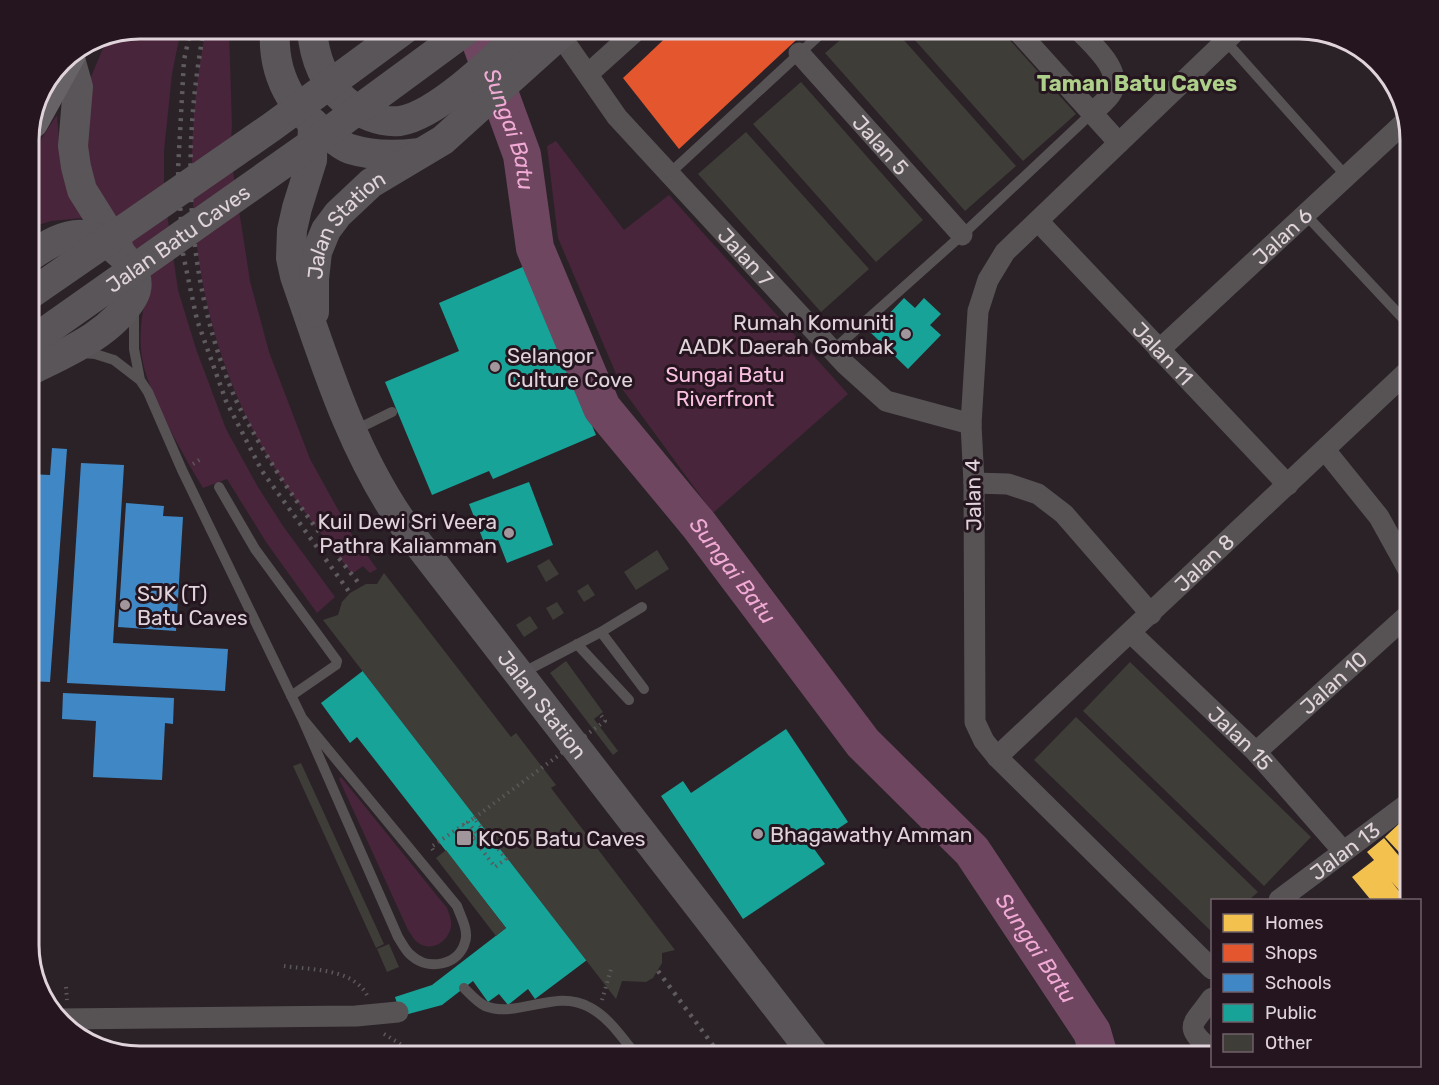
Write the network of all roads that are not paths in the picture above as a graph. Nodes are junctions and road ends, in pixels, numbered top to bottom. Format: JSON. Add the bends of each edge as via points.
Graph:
{"nodes":[{"id":1,"x":275,"y":39,"type":"edge"},
{"id":2,"x":314,"y":39,"type":"edge"},
{"id":3,"x":390,"y":39,"type":"edge"},
{"id":4,"x":453,"y":39,"type":"edge"},
{"id":5,"x":536,"y":39,"type":"edge"},
{"id":6,"x":545,"y":39,"type":"edge"},
{"id":7,"x":555,"y":39,"type":"edge"},
{"id":8,"x":626,"y":39,"type":"edge"},
{"id":9,"x":814,"y":39,"type":"edge"},
{"id":10,"x":1026,"y":39,"type":"edge"},
{"id":11,"x":1087,"y":39,"type":"edge"},
{"id":12,"x":1219,"y":39,"type":"edge"},
{"id":13,"x":1232,"y":39,"type":"edge"},
{"id":14,"x":799,"y":53,"type":"junction"},
{"id":15,"x":72,"y":65,"type":"edge"},
{"id":16,"x":588,"y":74,"type":"junction"},
{"id":17,"x":1092,"y":113,"type":"junction"},
{"id":18,"x":398,"y":121,"type":"junction"},
{"id":19,"x":312,"y":123,"type":"junction"},
{"id":20,"x":1399,"y":128,"type":"edge"},
{"id":21,"x":1119,"y":143,"type":"junction"},
{"id":22,"x":348,"y":148,"type":"junction"},
{"id":23,"x":424,"y":153,"type":"junction"},
{"id":24,"x":669,"y":174,"type":"junction"},
{"id":25,"x":1347,"y":177,"type":"junction"},
{"id":26,"x":304,"y":187,"type":"junction"},
{"id":27,"x":1306,"y":215,"type":"junction"},
{"id":28,"x":1038,"y":222,"type":"junction"},
{"id":29,"x":962,"y":235,"type":"junction"},
{"id":30,"x":39,"y":251,"type":"edge"},
{"id":31,"x":122,"y":254,"type":"junction"},
{"id":32,"x":39,"y":288,"type":"edge"},
{"id":33,"x":134,"y":297,"type":"junction"},
{"id":34,"x":1400,"y":315,"type":"edge"},
{"id":35,"x":314,"y":327,"type":"junction"},
{"id":36,"x":39,"y":336,"type":"edge"},
{"id":37,"x":1159,"y":350,"type":"junction"},
{"id":38,"x":832,"y":351,"type":"junction"},
{"id":39,"x":62,"y":354,"type":"junction"},
{"id":40,"x":39,"y":365,"type":"edge"},
{"id":41,"x":1400,"y":379,"type":"edge"},
{"id":42,"x":140,"y":380,"type":"junction"},
{"id":43,"x":392,"y":412,"type":"dead end"},
{"id":44,"x":971,"y":424,"type":"junction"},
{"id":45,"x":352,"y":431,"type":"junction"},
{"id":46,"x":1325,"y":450,"type":"junction"},
{"id":47,"x":974,"y":483,"type":"junction"},
{"id":48,"x":1288,"y":485,"type":"junction"},
{"id":49,"x":219,"y":487,"type":"dead end"},
{"id":50,"x":1400,"y":555,"type":"edge"},
{"id":51,"x":642,"y":607,"type":"dead end"},
{"id":52,"x":1151,"y":614,"type":"junction"},
{"id":53,"x":1400,"y":623,"type":"edge"},
{"id":54,"x":601,"y":632,"type":"junction"},
{"id":55,"x":1131,"y":633,"type":"junction"},
{"id":56,"x":577,"y":644,"type":"junction"},
{"id":57,"x":520,"y":673,"type":"junction"},
{"id":58,"x":644,"y":690,"type":"dead end"},
{"id":59,"x":291,"y":696,"type":"junction"},
{"id":60,"x":629,"y":700,"type":"dead end"},
{"id":61,"x":302,"y":718,"type":"junction"},
{"id":62,"x":1256,"y":752,"type":"junction"},
{"id":63,"x":997,"y":757,"type":"junction"},
{"id":64,"x":1400,"y":809,"type":"edge"},
{"id":65,"x":1343,"y":851,"type":"junction"},
{"id":66,"x":1280,"y":899,"type":"edge"},
{"id":67,"x":1209,"y":961,"type":"edge"},
{"id":68,"x":464,"y":988,"type":"dead end"},
{"id":69,"x":1211,"y":999,"type":"edge"},
{"id":70,"x":388,"y":1013,"type":"road end"},
{"id":71,"x":71,"y":1019,"type":"edge"},
{"id":72,"x":628,"y":1046,"type":"edge"},
{"id":73,"x":807,"y":1046,"type":"edge"},
{"id":74,"x":1206,"y":1046,"type":"edge"}],
"edges":[{"from":1,"to":19,"type":"main road","via":[[275,59],[282,83]]},
{"from":2,"to":18,"type":"main road","via":[[322,74],[330,87],[363,114]]},
{"from":3,"to":32,"type":"main road","name":"Jalan Batu Caves","bridge":true,"via":[[273,126]]},
{"from":4,"to":36,"type":"main road","name":"Jalan Batu Caves","bridge":true},
{"from":5,"to":18,"type":"main road","via":[[503,51],[422,113]]},
{"from":6,"to":23,"type":"main road","via":[[476,111]]},
{"from":7,"to":16,"type":"street","name":"Jalan 7"},
{"from":8,"to":16,"type":"street"},
{"from":9,"to":14,"type":"lane"},
{"from":10,"to":17,"type":"street"},
{"from":11,"to":17,"type":"street","via":[[1112,69],[1114,79],[1112,93]]},
{"from":12,"to":21,"type":"street","name":"Jalan 4"},
{"from":13,"to":25,"type":"lane"},
{"from":14,"to":24,"type":"lane"},
{"from":14,"to":29,"type":"street","name":"Jalan 5"},
{"from":15,"to":31,"type":"main road","via":[[78,87],[72,146],[82,190]]},
{"from":16,"to":24,"type":"street","name":"Jalan 7","via":[[617,117]]},
{"from":17,"to":21,"type":"street"},
{"from":17,"to":29,"type":"lane"},
{"from":18,"to":22,"type":"main road"},
{"from":19,"to":22,"type":"main road"},
{"from":19,"to":26,"type":"main road","name":"Jalan Station","via":[[312,160]]},
{"from":20,"to":25,"type":"street","name":"Jalan 6"},
{"from":21,"to":28,"type":"street","name":"Jalan 4"},
{"from":22,"to":23,"type":"main road","via":[[375,155]]},
{"from":22,"to":26,"type":"main road"},
{"from":23,"to":35,"type":"main road","name":"Jalan Station","via":[[371,183],[326,230],[317,252]]},
{"from":24,"to":38,"type":"street","name":"Jalan 7"},
{"from":25,"to":27,"type":"street","name":"Jalan 6"},
{"from":26,"to":35,"type":"main road","name":"Jalan Station","via":[[292,230],[291,258]]},
{"from":27,"to":34,"type":"lane"},
{"from":27,"to":37,"type":"street","name":"Jalan 6"},
{"from":28,"to":37,"type":"street","name":"Jalan 11"},
{"from":28,"to":44,"type":"street","name":"Jalan 4","via":[[1005,252],[988,280],[978,311]]},
{"from":29,"to":38,"type":"lane"},
{"from":30,"to":31,"type":"main road","via":[[83,235],[102,239]]},
{"from":31,"to":33,"type":"main road","via":[[138,286]]},
{"from":33,"to":39,"type":"main road","via":[[116,319]]},
{"from":33,"to":42,"type":"lane","via":[[134,349]]},
{"from":35,"to":45,"type":"main road","name":"Jalan Station"},
{"from":37,"to":48,"type":"street","name":"Jalan 11"},
{"from":38,"to":44,"type":"street","name":"Jalan 7","via":[[886,401]]},
{"from":39,"to":40,"type":"main road"},
{"from":39,"to":42,"type":"lane","via":[[80,352],[114,360]]},
{"from":41,"to":46,"type":"street","name":"Jalan 8"},
{"from":42,"to":59,"type":"lane"},
{"from":43,"to":45,"type":"lane"},
{"from":44,"to":47,"type":"street","name":"Jalan 4"},
{"from":45,"to":57,"type":"main road","name":"Jalan Station","via":[[391,507]]},
{"from":46,"to":48,"type":"street","name":"Jalan 8"},
{"from":46,"to":50,"type":"street","via":[[1379,517]]},
{"from":47,"to":52,"type":"street","via":[[1008,484],[1038,494],[1064,514]]},
{"from":47,"to":63,"type":"street","name":"Jalan 4","via":[[975,722]]},
{"from":48,"to":52,"type":"street","name":"Jalan 8"},
{"from":49,"to":59,"type":"lane","via":[[255,549],[337,659],[336,665]]},
{"from":51,"to":54,"type":"lane"},
{"from":52,"to":55,"type":"street","name":"Jalan 8"},
{"from":53,"to":62,"type":"street","name":"Jalan 10"},
{"from":54,"to":56,"type":"lane"},
{"from":54,"to":58,"type":"lane"},
{"from":55,"to":62,"type":"street","name":"Jalan 15"},
{"from":55,"to":63,"type":"street","name":"Jalan 8"},
{"from":56,"to":57,"type":"lane"},
{"from":56,"to":60,"type":"lane"},
{"from":57,"to":73,"type":"main road","name":"Jalan Station"},
{"from":59,"to":61,"type":"lane"},
{"from":61,"to":61,"type":"lane","via":[[457,906],[466,941],[445,969],[412,956],[398,937]]},
{"from":62,"to":65,"type":"street","name":"Jalan 15"},
{"from":63,"to":67,"type":"street","name":"Jalan 4"},
{"from":64,"to":65,"type":"street","name":"Jalan 13"},
{"from":65,"to":66,"type":"street","name":"Jalan 13"},
{"from":68,"to":72,"type":"lane","via":[[483,1005],[502,1010],[570,1000],[588,1006]]},
{"from":69,"to":74,"type":"street","via":[[1192,1031]]},
{"from":70,"to":71,"type":"street"}]}
